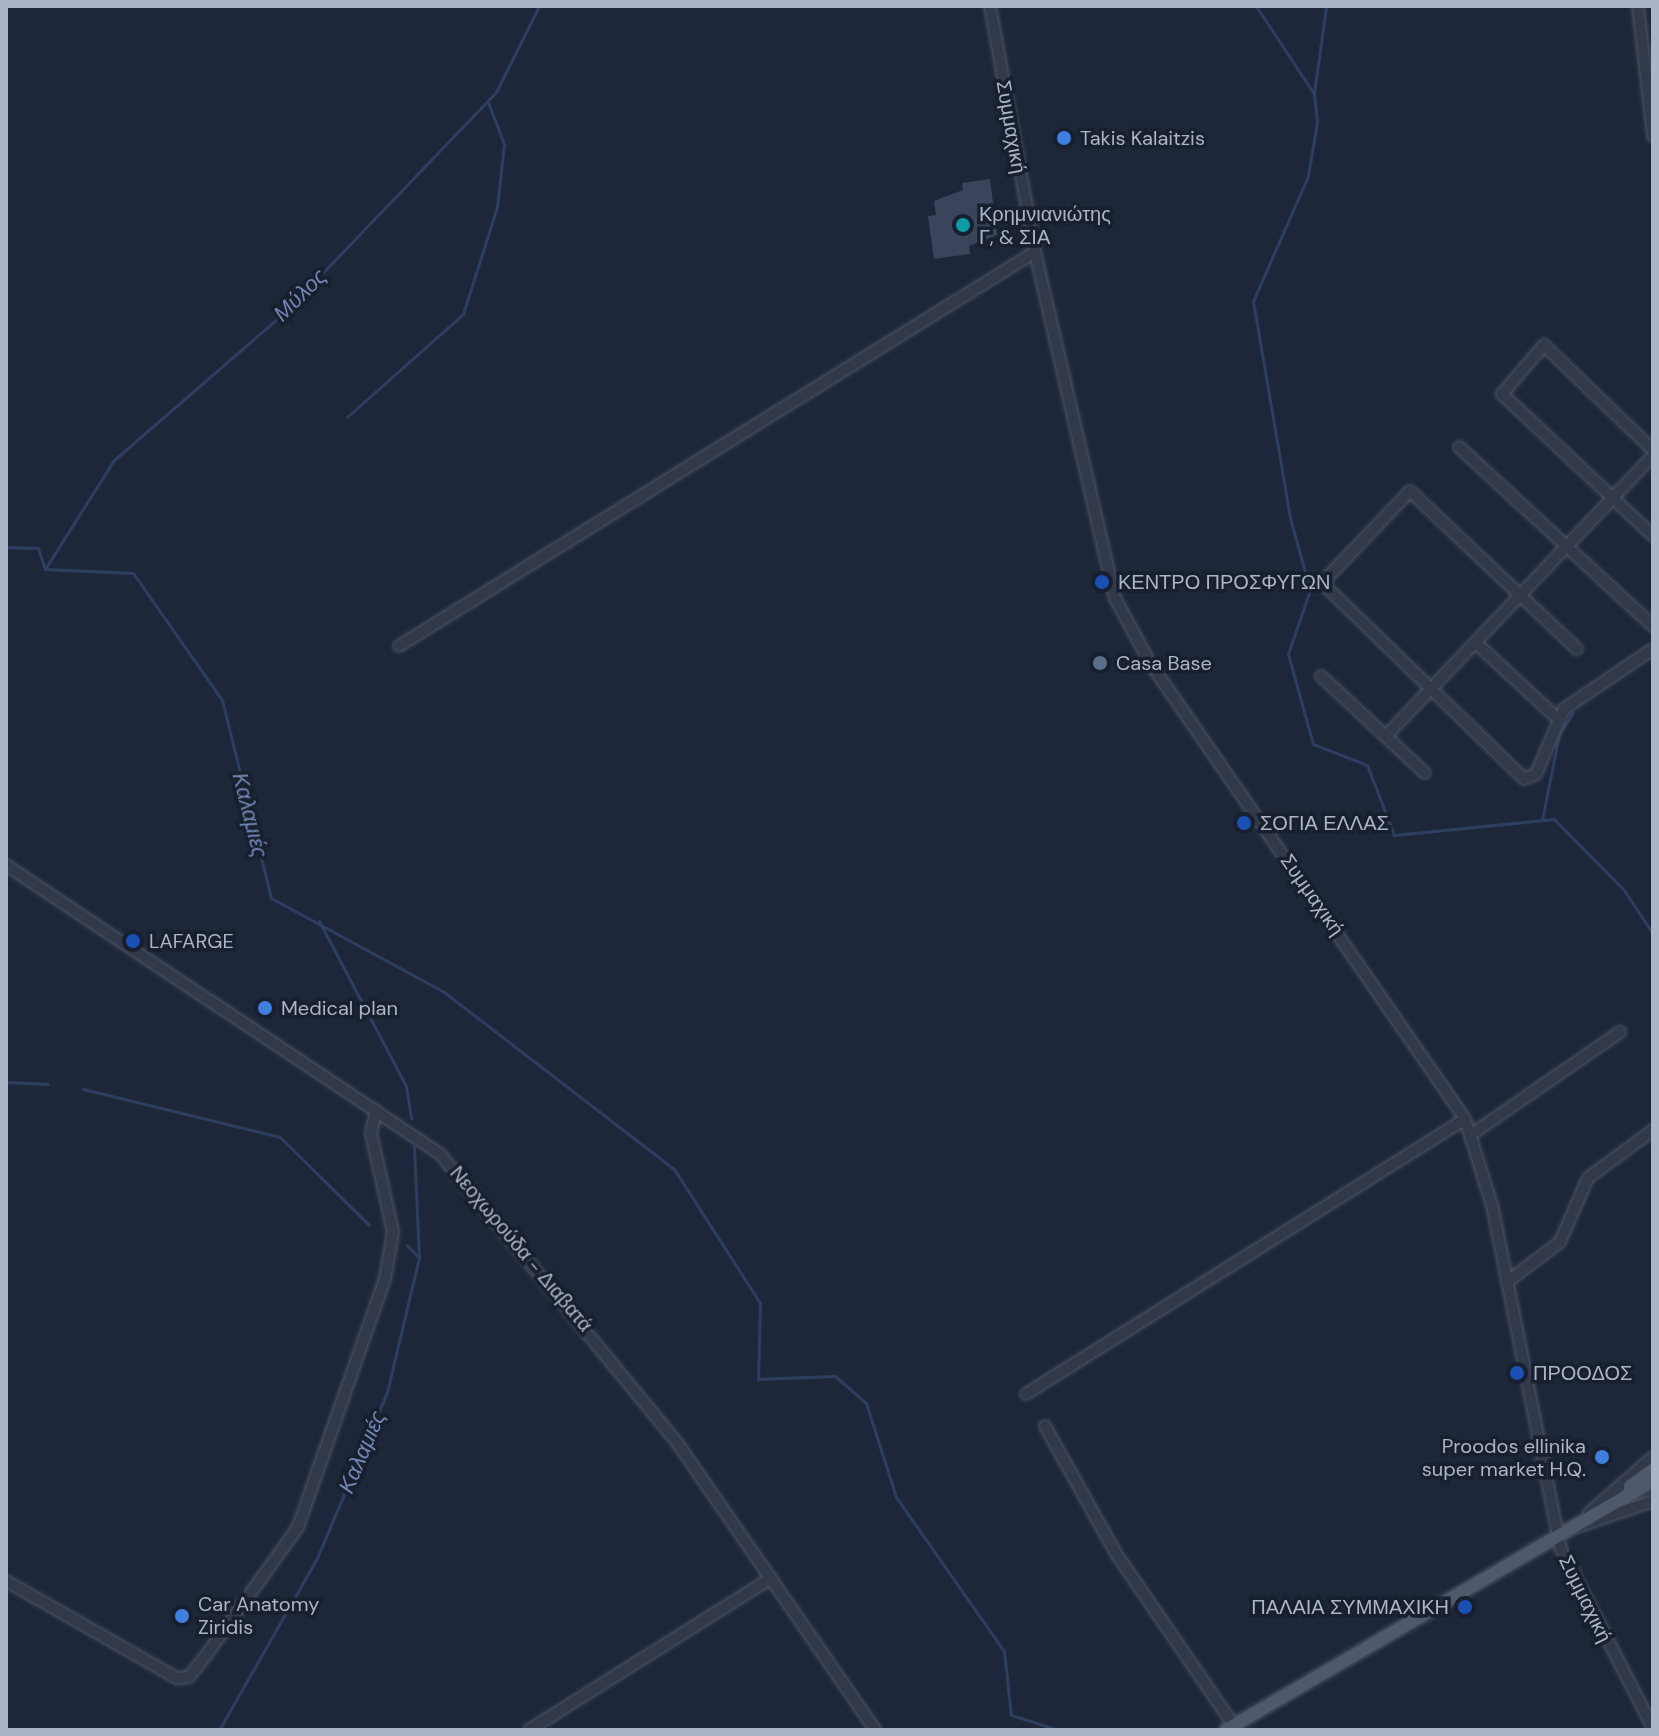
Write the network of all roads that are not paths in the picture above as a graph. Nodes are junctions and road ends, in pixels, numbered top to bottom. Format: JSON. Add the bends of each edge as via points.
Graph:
{"nodes":[{"id":1,"x":990,"y":6,"type":"edge"},
{"id":2,"x":1638,"y":6,"type":"edge"},
{"id":3,"x":1653,"y":136,"type":"edge"},
{"id":4,"x":1035,"y":252,"type":"junction"},
{"id":5,"x":1459,"y":447,"type":"dead end"},
{"id":6,"x":1653,"y":453,"type":"edge"},
{"id":7,"x":1612,"y":499,"type":"junction"},
{"id":8,"x":1653,"y":536,"type":"edge"},
{"id":9,"x":1567,"y":547,"type":"junction"},
{"id":10,"x":1520,"y":597,"type":"junction"},
{"id":11,"x":1653,"y":626,"type":"edge"},
{"id":12,"x":1476,"y":643,"type":"junction"},
{"id":13,"x":399,"y":646,"type":"dead end"},
{"id":14,"x":1577,"y":649,"type":"dead end"},
{"id":15,"x":1653,"y":649,"type":"edge"},
{"id":16,"x":1321,"y":676,"type":"dead end"},
{"id":17,"x":1432,"y":692,"type":"junction"},
{"id":18,"x":1557,"y":718,"type":"junction"},
{"id":19,"x":1386,"y":736,"type":"junction"},
{"id":20,"x":1425,"y":773,"type":"dead end"},
{"id":21,"x":6,"y":865,"type":"edge"},
{"id":22,"x":1620,"y":1032,"type":"dead end"},
{"id":23,"x":376,"y":1111,"type":"junction"},
{"id":24,"x":1465,"y":1119,"type":"junction"},
{"id":25,"x":1653,"y":1130,"type":"edge"},
{"id":26,"x":1472,"y":1134,"type":"junction"},
{"id":27,"x":1507,"y":1282,"type":"junction"},
{"id":28,"x":1026,"y":1394,"type":"dead end"},
{"id":29,"x":1045,"y":1426,"type":"dead end"},
{"id":30,"x":1653,"y":1457,"type":"edge"},
{"id":31,"x":1653,"y":1469,"type":"edge"},
{"id":32,"x":1653,"y":1480,"type":"edge"},
{"id":33,"x":1619,"y":1496,"type":"junction"},
{"id":34,"x":1653,"y":1501,"type":"edge"},
{"id":35,"x":1589,"y":1513,"type":"junction"},
{"id":36,"x":1556,"y":1532,"type":"junction"},
{"id":37,"x":771,"y":1578,"type":"junction"},
{"id":38,"x":6,"y":1581,"type":"edge"},
{"id":39,"x":1230,"y":1728,"type":"edge"},
{"id":40,"x":1653,"y":1728,"type":"edge"},
{"id":41,"x":529,"y":1730,"type":"edge"},
{"id":42,"x":875,"y":1730,"type":"edge"}],
"edges":[{"from":1,"to":4,"type":"street","name":"Συμμαχική"},
{"from":2,"to":3,"type":"street"},
{"from":4,"to":13,"type":"street"},
{"from":4,"to":24,"type":"street","name":"Συμμαχική","via":[[1125,621]]},
{"from":5,"to":9,"type":"street"},
{"from":6,"to":7,"type":"street"},
{"from":6,"to":7,"type":"street","via":[[1544,345],[1502,394]]},
{"from":7,"to":8,"type":"street"},
{"from":7,"to":9,"type":"street"},
{"from":9,"to":10,"type":"street"},
{"from":9,"to":11,"type":"street"},
{"from":10,"to":12,"type":"street"},
{"from":10,"to":14,"type":"street"},
{"from":10,"to":17,"type":"street","via":[[1410,491],[1401,493],[1322,583]]},
{"from":12,"to":17,"type":"street"},
{"from":12,"to":18,"type":"street"},
{"from":15,"to":18,"type":"street"},
{"from":16,"to":19,"type":"street"},
{"from":17,"to":18,"type":"street","via":[[1524,779],[1536,774]]},
{"from":17,"to":19,"type":"street"},
{"from":19,"to":20,"type":"street"},
{"from":21,"to":23,"type":"street","name":"Νεοχωρούδα - Διαβατά"},
{"from":22,"to":26,"type":"street"},
{"from":23,"to":37,"type":"street","name":"Νεοχωρούδα - Διαβατά","via":[[440,1154],[500,1219],[678,1444]]},
{"from":23,"to":38,"type":"street","via":[[371,1133],[393,1232],[385,1279],[298,1527],[189,1677],[177,1678]]},
{"from":24,"to":26,"type":"street","name":"Συμμαχική"},
{"from":24,"to":28,"type":"street"},
{"from":25,"to":27,"type":"street","via":[[1588,1178],[1560,1242]]},
{"from":26,"to":27,"type":"street","name":"Συμμαχική"},
{"from":27,"to":36,"type":"street","name":"Συμμαχική"},
{"from":29,"to":39,"type":"street","via":[[1115,1552]]},
{"from":30,"to":35,"type":"street"},
{"from":31,"to":33,"type":"main road"},
{"from":32,"to":33,"type":"main road"},
{"from":33,"to":35,"type":"main road"},
{"from":34,"to":36,"type":"street"},
{"from":35,"to":36,"type":"main road"},
{"from":36,"to":39,"type":"main road"},
{"from":36,"to":40,"type":"street","name":"Συμμαχική","via":[[1572,1580]]},
{"from":37,"to":41,"type":"street"},
{"from":37,"to":42,"type":"street","name":"Νεοχωρούδα - Διαβατά"}]}
